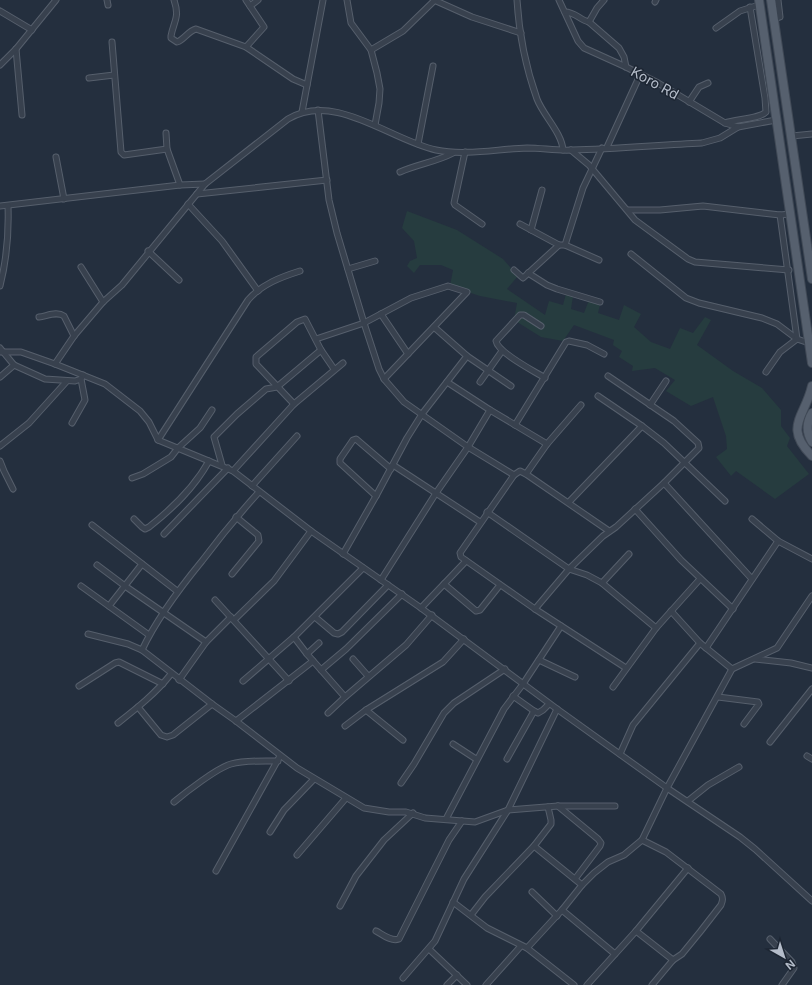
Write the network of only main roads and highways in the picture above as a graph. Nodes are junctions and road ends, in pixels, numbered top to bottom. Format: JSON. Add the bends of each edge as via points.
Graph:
{"nodes":[{"id":1,"x":771,"y":0,"type":"edge"},
{"id":2,"x":759,"y":2,"type":"edge"},
{"id":3,"x":812,"y":279,"type":"edge"},
{"id":4,"x":812,"y":363,"type":"edge"},
{"id":5,"x":812,"y":386,"type":"edge"},
{"id":6,"x":812,"y":413,"type":"edge"},
{"id":7,"x":812,"y":442,"type":"edge"},
{"id":8,"x":812,"y":456,"type":"edge"}],
"edges":[{"from":1,"to":3,"type":"main road"},
{"from":2,"to":4,"type":"main road","via":[[769,98],[776,120]]},
{"from":5,"to":8,"type":"main road","via":[[799,417],[798,429],[801,444]]},
{"from":6,"to":7,"type":"main road","via":[[807,426]]}]}
